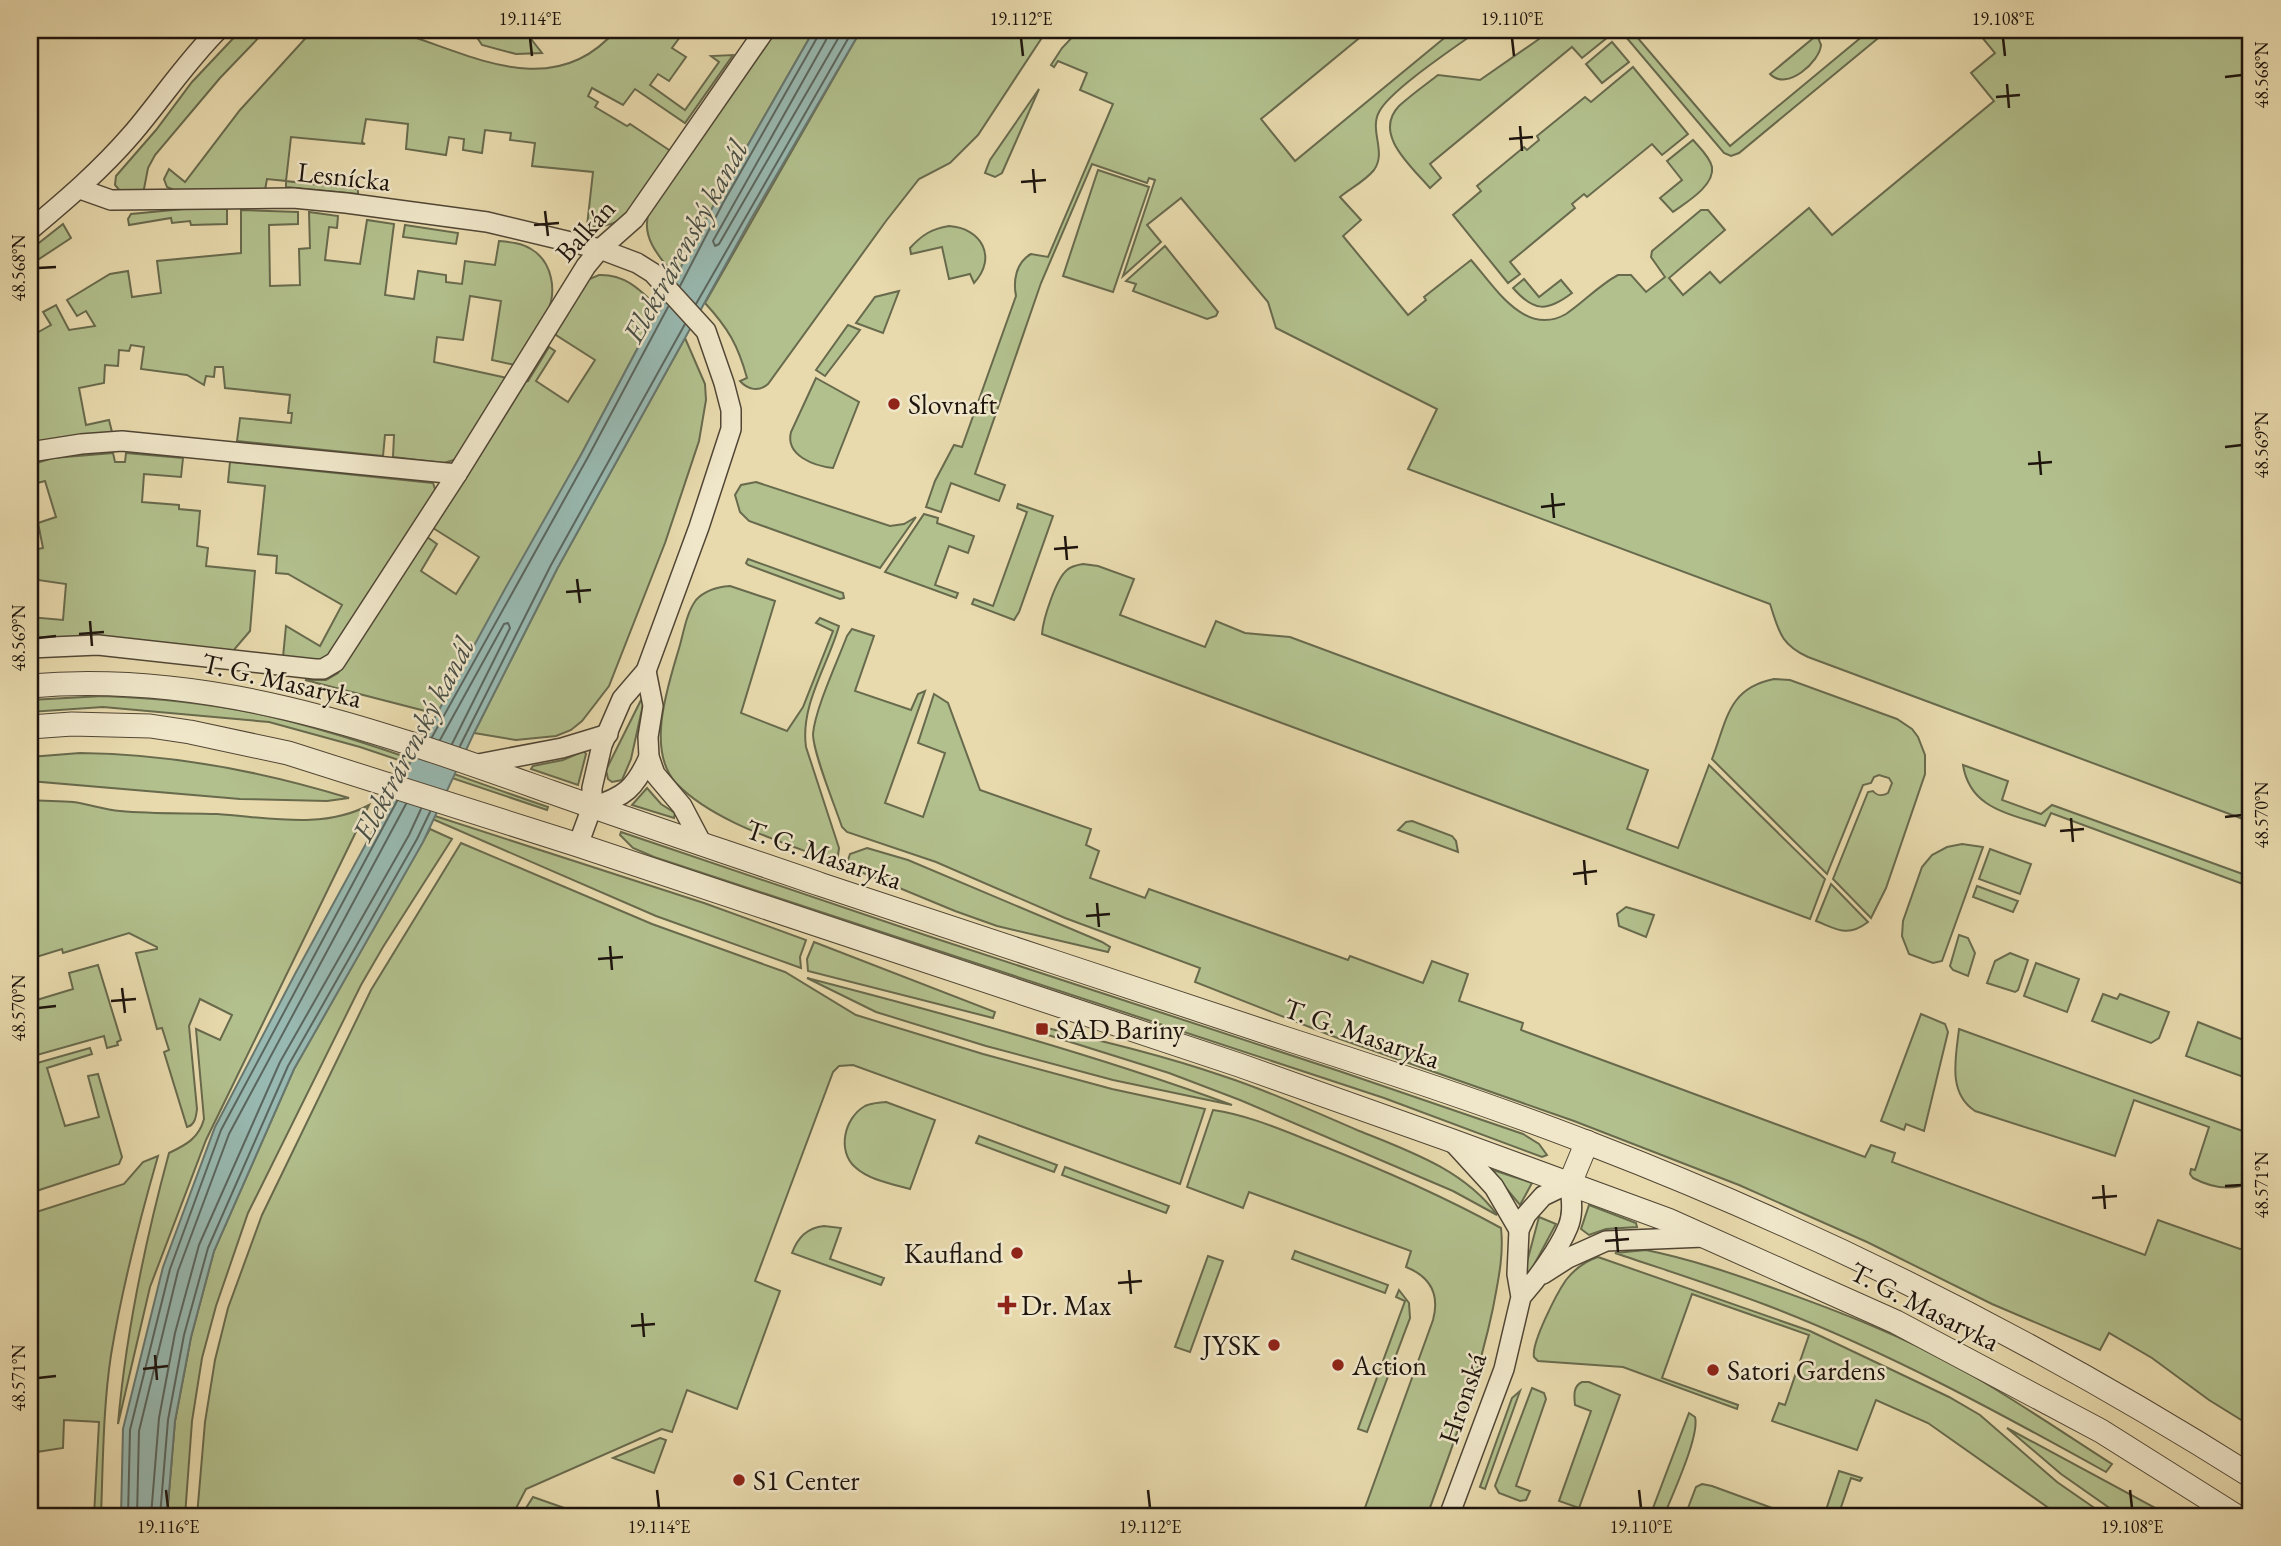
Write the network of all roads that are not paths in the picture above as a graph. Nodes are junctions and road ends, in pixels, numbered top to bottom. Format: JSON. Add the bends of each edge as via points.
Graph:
{"nodes":[{"id":1,"x":218,"y":30,"type":"edge"},
{"id":2,"x":765,"y":30,"type":"edge"},
{"id":3,"x":80,"y":189,"type":"junction"},
{"id":4,"x":30,"y":230,"type":"edge"},
{"id":5,"x":600,"y":249,"type":"junction"},
{"id":6,"x":30,"y":452,"type":"edge"},
{"id":7,"x":457,"y":474,"type":"junction"},
{"id":8,"x":30,"y":648,"type":"edge"},
{"id":9,"x":646,"y":671,"type":"junction"},
{"id":10,"x":30,"y":686,"type":"edge"},
{"id":11,"x":30,"y":727,"type":"edge"},
{"id":12,"x":608,"y":734,"type":"junction"},
{"id":13,"x":649,"y":757,"type":"junction"},
{"id":14,"x":473,"y":765,"type":"junction"},
{"id":15,"x":592,"y":807,"type":"junction"},
{"id":16,"x":702,"y":844,"type":"junction"},
{"id":17,"x":578,"y":845,"type":"junction"},
{"id":18,"x":1450,"y":1139,"type":"junction"},
{"id":19,"x":1587,"y":1142,"type":"junction"},
{"id":20,"x":1570,"y":1183,"type":"junction"},
{"id":21,"x":1519,"y":1230,"type":"junction"},
{"id":22,"x":1710,"y":1237,"type":"junction"},
{"id":23,"x":1537,"y":1279,"type":"junction"},
{"id":24,"x":1521,"y":1297,"type":"junction"},
{"id":25,"x":2251,"y":1476,"type":"edge"},
{"id":26,"x":1449,"y":1516,"type":"edge"},
{"id":27,"x":2236,"y":1516,"type":"edge"}],
"edges":[{"from":1,"to":3,"type":"street"},
{"from":2,"to":5,"type":"street","name":"Balkán","via":[[634,219]]},
{"from":3,"to":4,"type":"street"},
{"from":3,"to":5,"type":"street","name":"Lesnícka","via":[[111,200],[240,197],[346,203],[487,222]]},
{"from":5,"to":7,"type":"street","name":"Balkán"},
{"from":5,"to":9,"type":"street","name":"Lesnícka","via":[[653,273],[706,331],[731,410],[731,429]]},
{"from":6,"to":7,"type":"street","via":[[122,441]]},
{"from":7,"to":8,"type":"street","name":"Balkán","via":[[340,656],[324,669],[98,645]]},
{"from":9,"to":12,"type":"street","via":[[622,699]]},
{"from":9,"to":13,"type":"street","via":[[653,706]]},
{"from":10,"to":14,"type":"street","name":"T. G. Masaryka","via":[[111,682],[201,690],[306,711]]},
{"from":11,"to":17,"type":"street","name":"T. G. Masaryka","via":[[110,724],[190,732],[288,753]]},
{"from":12,"to":14,"type":"street"},
{"from":12,"to":15,"type":"street","via":[[596,766]]},
{"from":13,"to":15,"type":"street","via":[[623,795]]},
{"from":13,"to":16,"type":"street","via":[[655,774],[682,806]]},
{"from":14,"to":15,"type":"street","name":"T. G. Masaryka"},
{"from":15,"to":16,"type":"street","name":"T. G. Masaryka"},
{"from":15,"to":17,"type":"street"},
{"from":16,"to":19,"type":"street","name":"T. G. Masaryka"},
{"from":17,"to":18,"type":"street","name":"T. G. Masaryka"},
{"from":18,"to":20,"type":"street","name":"T. G. Masaryka"},
{"from":18,"to":21,"type":"street","via":[[1494,1188]]},
{"from":19,"to":20,"type":"street"},
{"from":19,"to":25,"type":"street","name":"T. G. Masaryka","via":[[1771,1218],[1933,1294],[2118,1394]]},
{"from":20,"to":21,"type":"street","via":[[1543,1196]]},
{"from":20,"to":22,"type":"street","name":"T. G. Masaryka"},
{"from":20,"to":23,"type":"street","name":"Hronská","via":[[1568,1227]]},
{"from":21,"to":24,"type":"street","name":"Hronská"},
{"from":22,"to":23,"type":"street","name":"Hronská","via":[[1606,1241]]},
{"from":22,"to":27,"type":"street","name":"T. G. Masaryka","via":[[1945,1347],[2101,1431]]},
{"from":23,"to":24,"type":"street","name":"Hronská"},
{"from":24,"to":26,"type":"street","name":"Hronská","via":[[1504,1369]]}]}
